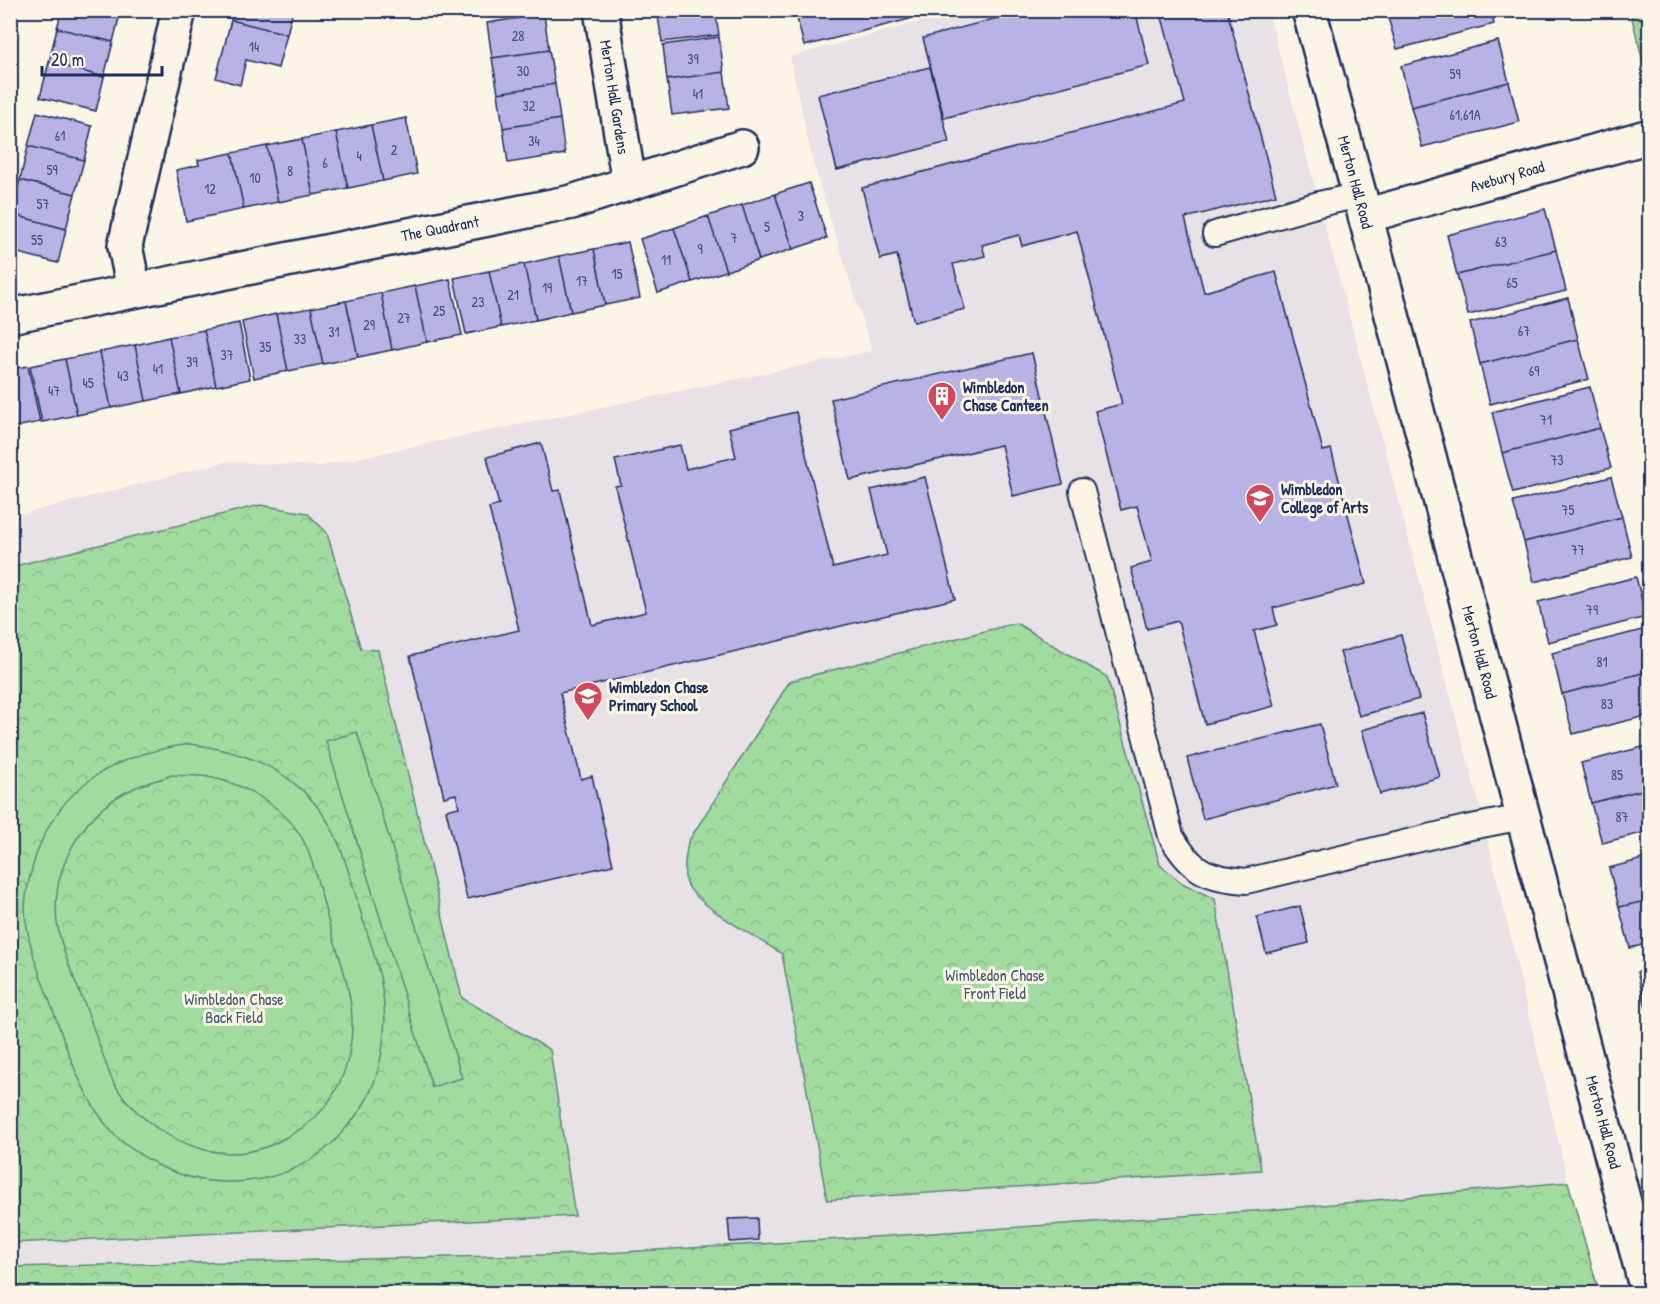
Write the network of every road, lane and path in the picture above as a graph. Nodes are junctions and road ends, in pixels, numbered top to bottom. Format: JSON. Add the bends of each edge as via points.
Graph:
{"nodes":[{"id":1,"x":179,"y":10,"type":"edge"},
{"id":2,"x":601,"y":10,"type":"edge"},
{"id":3,"x":1309,"y":10,"type":"edge"},
{"id":4,"x":1650,"y":136,"type":"edge"},
{"id":5,"x":742,"y":147,"type":"dead end"},
{"id":6,"x":629,"y":183,"type":"junction"},
{"id":7,"x":1363,"y":205,"type":"junction"},
{"id":8,"x":1215,"y":234,"type":"dead end"},
{"id":9,"x":134,"y":290,"type":"junction"},
{"id":10,"x":10,"y":316,"type":"edge"},
{"id":11,"x":1082,"y":491,"type":"dead end"},
{"id":12,"x":1523,"y":817,"type":"junction"},
{"id":13,"x":1640,"y":1224,"type":"edge"},
{"id":14,"x":1648,"y":1293,"type":"edge"}],
"edges":[{"from":1,"to":9,"type":"street","via":[[125,246]]},
{"from":2,"to":6,"type":"street","name":"Merton Hall Gardens"},
{"from":3,"to":7,"type":"street","name":"Merton Hall Road"},
{"from":4,"to":7,"type":"street","name":"Avebury Road"},
{"from":5,"to":6,"type":"street","name":"The Quadrant"},
{"from":6,"to":9,"type":"street","name":"The Quadrant","via":[[572,202]]},
{"from":7,"to":8,"type":"lane","via":[[1319,204]]},
{"from":7,"to":12,"type":"street","name":"Merton Hall Road"},
{"from":9,"to":10,"type":"street","name":"The Quadrant"},
{"from":11,"to":12,"type":"lane","via":[[1171,836],[1182,855],[1198,870],[1219,879],[1246,881]]},
{"from":12,"to":13,"type":"street","name":"Merton Hall Road"},
{"from":13,"to":14,"type":"street","name":"Merton Hall Road"}]}
